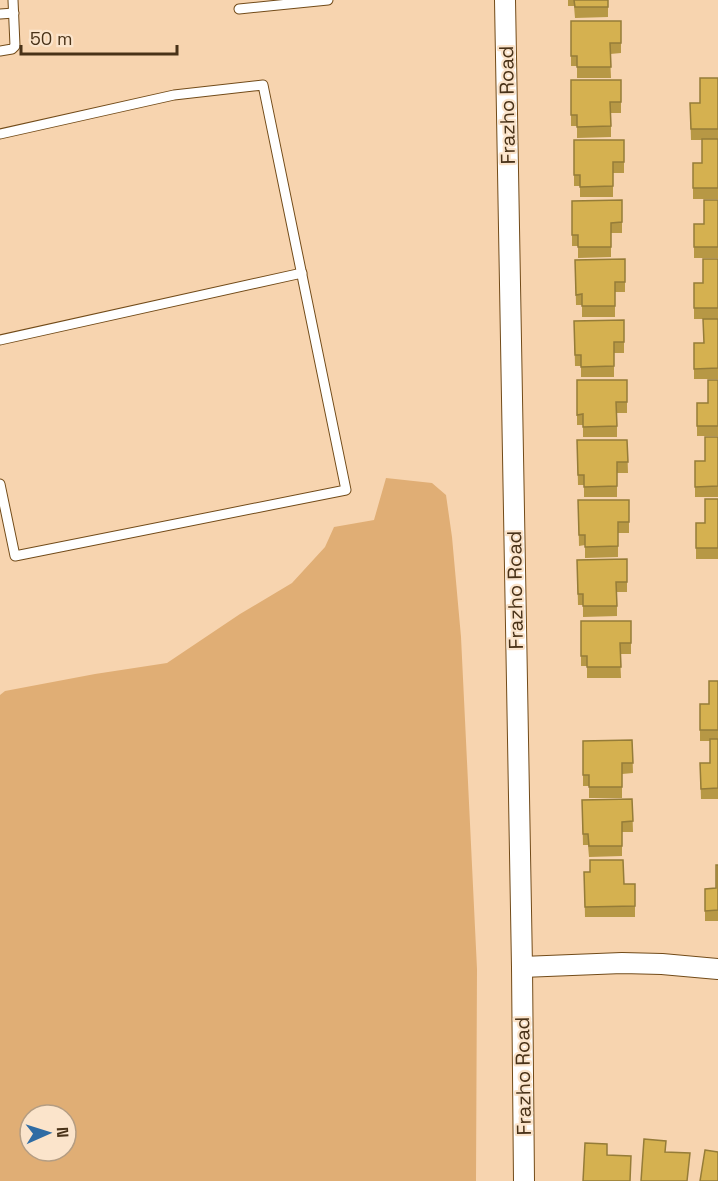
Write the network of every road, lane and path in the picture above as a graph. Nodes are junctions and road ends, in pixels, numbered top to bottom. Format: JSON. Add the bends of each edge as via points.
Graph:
{"nodes":[{"id":1,"x":13,"y":0,"type":"edge"},
{"id":2,"x":328,"y":0,"type":"edge"},
{"id":3,"x":505,"y":0,"type":"edge"},
{"id":4,"x":239,"y":9,"type":"dead end"},
{"id":5,"x":14,"y":13,"type":"junction"},
{"id":6,"x":0,"y":14,"type":"edge"},
{"id":7,"x":0,"y":51,"type":"edge"},
{"id":8,"x":0,"y":134,"type":"edge"},
{"id":9,"x":302,"y":273,"type":"junction"},
{"id":10,"x":0,"y":340,"type":"edge"},
{"id":11,"x":0,"y":484,"type":"edge"},
{"id":12,"x":522,"y":967,"type":"junction"},
{"id":13,"x":718,"y":969,"type":"edge"},
{"id":14,"x":524,"y":1181,"type":"edge"}],
"edges":[{"from":1,"to":5,"type":"lane"},
{"from":2,"to":4,"type":"lane"},
{"from":3,"to":12,"type":"street","name":"Frazho Road"},
{"from":5,"to":6,"type":"lane"},
{"from":5,"to":7,"type":"lane","via":[[15,46]]},
{"from":8,"to":9,"type":"lane","via":[[174,95],[263,85]]},
{"from":9,"to":10,"type":"lane"},
{"from":9,"to":11,"type":"lane","via":[[346,490],[15,556]]},
{"from":12,"to":13,"type":"street","via":[[642,963]]},
{"from":12,"to":14,"type":"street","name":"Frazho Road"}]}
